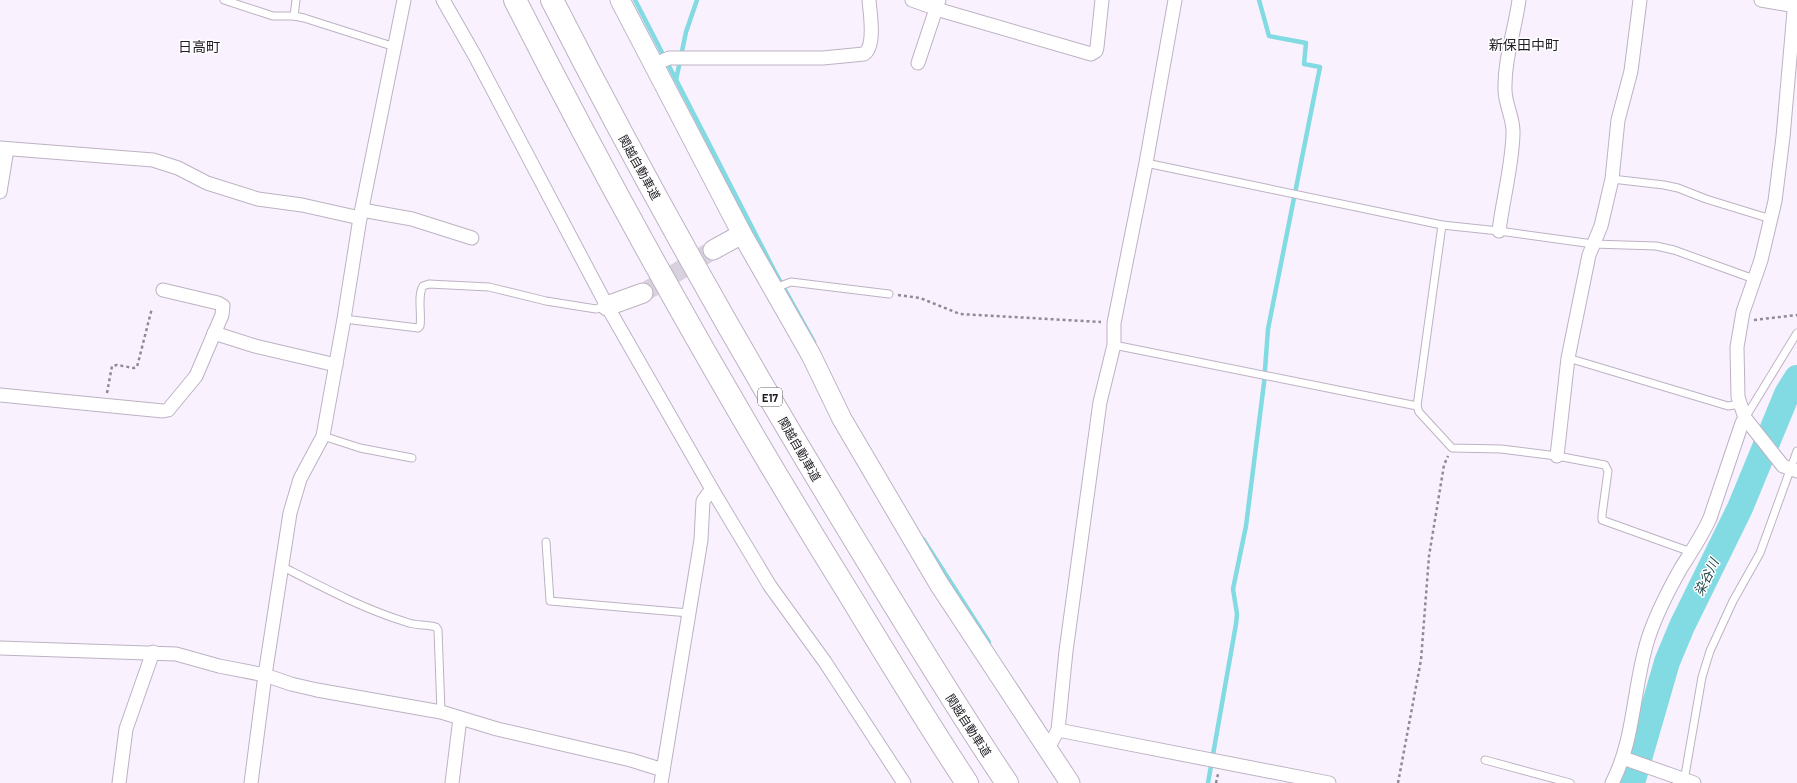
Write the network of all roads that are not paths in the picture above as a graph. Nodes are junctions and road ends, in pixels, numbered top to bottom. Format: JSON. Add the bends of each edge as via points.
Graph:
{"nodes":[{"id":1,"x":224,"y":0,"type":"edge"},
{"id":2,"x":296,"y":0,"type":"edge"},
{"id":3,"x":404,"y":0,"type":"edge"},
{"id":4,"x":443,"y":0,"type":"edge"},
{"id":5,"x":515,"y":0,"type":"edge"},
{"id":6,"x":552,"y":0,"type":"edge"},
{"id":7,"x":620,"y":0,"type":"edge"},
{"id":8,"x":869,"y":0,"type":"edge"},
{"id":9,"x":912,"y":0,"type":"edge"},
{"id":10,"x":1102,"y":0,"type":"edge"},
{"id":11,"x":1175,"y":0,"type":"edge"},
{"id":12,"x":1519,"y":0,"type":"edge"},
{"id":13,"x":1640,"y":0,"type":"edge"},
{"id":14,"x":1761,"y":0,"type":"edge"},
{"id":15,"x":1795,"y":3,"type":"edge"},
{"id":16,"x":938,"y":4,"type":"edge"},
{"id":17,"x":294,"y":16,"type":"junction"},
{"id":18,"x":395,"y":47,"type":"junction"},
{"id":19,"x":918,"y":63,"type":"dead end"},
{"id":20,"x":653,"y":65,"type":"junction"},
{"id":21,"x":4,"y":148,"type":"edge"},
{"id":22,"x":1146,"y":163,"type":"junction"},
{"id":23,"x":1612,"y":179,"type":"junction"},
{"id":24,"x":0,"y":192,"type":"edge"},
{"id":25,"x":361,"y":214,"type":"junction"},
{"id":26,"x":1772,"y":219,"type":"junction"},
{"id":27,"x":1442,"y":225,"type":"junction"},
{"id":28,"x":1500,"y":231,"type":"junction"},
{"id":29,"x":742,"y":234,"type":"junction"},
{"id":30,"x":472,"y":238,"type":"dead end"},
{"id":31,"x":1594,"y":244,"type":"junction"},
{"id":32,"x":713,"y":250,"type":"tunnel mouth"},
{"id":33,"x":1754,"y":278,"type":"junction"},
{"id":34,"x":775,"y":288,"type":"junction"},
{"id":35,"x":162,"y":290,"type":"dead end"},
{"id":36,"x":643,"y":293,"type":"tunnel mouth"},
{"id":37,"x":889,"y":294,"type":"road end"},
{"id":38,"x":607,"y":306,"type":"junction"},
{"id":39,"x":344,"y":319,"type":"junction"},
{"id":40,"x":214,"y":333,"type":"junction"},
{"id":41,"x":1797,"y":333,"type":"edge"},
{"id":42,"x":1114,"y":345,"type":"junction"},
{"id":43,"x":1568,"y":358,"type":"junction"},
{"id":44,"x":336,"y":365,"type":"junction"},
{"id":45,"x":0,"y":395,"type":"edge"},
{"id":46,"x":1740,"y":404,"type":"junction"},
{"id":47,"x":1417,"y":406,"type":"junction"},
{"id":48,"x":1745,"y":418,"type":"junction"},
{"id":49,"x":323,"y":436,"type":"junction"},
{"id":50,"x":1797,"y":451,"type":"edge"},
{"id":51,"x":1557,"y":456,"type":"junction"},
{"id":52,"x":412,"y":458,"type":"dead end"},
{"id":53,"x":1794,"y":470,"type":"edge"},
{"id":54,"x":713,"y":491,"type":"junction"},
{"id":55,"x":546,"y":542,"type":"dead end"},
{"id":56,"x":1691,"y":552,"type":"junction"},
{"id":57,"x":282,"y":568,"type":"junction"},
{"id":58,"x":689,"y":613,"type":"junction"},
{"id":59,"x":0,"y":648,"type":"edge"},
{"id":60,"x":153,"y":652,"type":"junction"},
{"id":61,"x":265,"y":675,"type":"junction"},
{"id":62,"x":441,"y":712,"type":"junction"},
{"id":63,"x":460,"y":718,"type":"junction"},
{"id":64,"x":1058,"y":730,"type":"junction"},
{"id":65,"x":1047,"y":750,"type":"junction"},
{"id":66,"x":1625,"y":759,"type":"junction"},
{"id":67,"x":1485,"y":760,"type":"dead end"},
{"id":68,"x":662,"y":777,"type":"edge"},
{"id":69,"x":1685,"y":781,"type":"edge"},
{"id":70,"x":119,"y":783,"type":"edge"},
{"id":71,"x":251,"y":783,"type":"edge"},
{"id":72,"x":452,"y":783,"type":"edge"},
{"id":73,"x":904,"y":783,"type":"edge"},
{"id":74,"x":967,"y":783,"type":"edge"},
{"id":75,"x":1007,"y":783,"type":"edge"},
{"id":76,"x":1070,"y":783,"type":"edge"},
{"id":77,"x":1330,"y":783,"type":"edge"},
{"id":78,"x":1570,"y":783,"type":"edge"},
{"id":79,"x":1612,"y":783,"type":"edge"}],
"edges":[{"from":1,"to":17,"type":"lane","via":[[273,16]]},
{"from":2,"to":17,"type":"lane"},
{"from":3,"to":18,"type":"street"},
{"from":4,"to":38,"type":"street"},
{"from":5,"to":74,"type":"highway","via":[[562,93],[679,308],[785,491]]},
{"from":6,"to":75,"type":"highway","name":"関越自動車道","number":"E17","via":[[713,299],[817,478],[963,718]]},
{"from":7,"to":20,"type":"street"},
{"from":8,"to":20,"type":"street","via":[[871,43],[868,52],[864,54],[824,58],[669,58]]},
{"from":9,"to":16,"type":"street"},
{"from":10,"to":16,"type":"street","via":[[1097,47],[1091,54]]},
{"from":11,"to":22,"type":"street"},
{"from":12,"to":28,"type":"street","via":[[1505,85],[1513,134],[1511,168]]},
{"from":13,"to":23,"type":"street","via":[[1631,72],[1618,120]]},
{"from":14,"to":15,"type":"street"},
{"from":15,"to":26,"type":"street","via":[[1784,137]]},
{"from":16,"to":19,"type":"street"},
{"from":17,"to":18,"type":"lane"},
{"from":18,"to":25,"type":"street"},
{"from":20,"to":29,"type":"street"},
{"from":21,"to":24,"type":"street"},
{"from":21,"to":25,"type":"street","via":[[153,160],[178,168],[207,183],[258,199]]},
{"from":22,"to":27,"type":"lane"},
{"from":22,"to":42,"type":"street","via":[[1114,323]]},
{"from":23,"to":26,"type":"lane","via":[[1678,188]]},
{"from":23,"to":31,"type":"street"},
{"from":25,"to":30,"type":"street","via":[[412,218]]},
{"from":25,"to":39,"type":"street"},
{"from":26,"to":33,"type":"street"},
{"from":27,"to":28,"type":"lane"},
{"from":27,"to":47,"type":"lane"},
{"from":28,"to":31,"type":"lane"},
{"from":29,"to":32,"type":"street"},
{"from":29,"to":34,"type":"street"},
{"from":31,"to":33,"type":"lane","via":[[1656,246]]},
{"from":31,"to":43,"type":"street","via":[[1589,255]]},
{"from":33,"to":46,"type":"street","via":[[1742,318],[1737,347]]},
{"from":34,"to":37,"type":"lane","via":[[791,282]]},
{"from":34,"to":65,"type":"street","via":[[842,419],[939,584]]},
{"from":35,"to":40,"type":"street","via":[[221,304],[223,310]]},
{"from":36,"to":38,"type":"street"},
{"from":38,"to":39,"type":"lane","via":[[596,309],[546,301],[489,287],[429,284],[421,290],[421,318],[418,328]]},
{"from":38,"to":54,"type":"street"},
{"from":39,"to":44,"type":"street"},
{"from":40,"to":44,"type":"street","via":[[255,346]]},
{"from":40,"to":45,"type":"street","via":[[196,376],[168,410]]},
{"from":41,"to":48,"type":"lane"},
{"from":42,"to":47,"type":"lane"},
{"from":42,"to":64,"type":"street","via":[[1100,402],[1066,651]]},
{"from":43,"to":46,"type":"lane","via":[[1728,406]]},
{"from":43,"to":51,"type":"street"},
{"from":44,"to":49,"type":"street"},
{"from":46,"to":48,"type":"street"},
{"from":47,"to":51,"type":"lane","via":[[1419,412],[1452,448],[1488,448]]},
{"from":48,"to":53,"type":"street","via":[[1783,466]]},
{"from":48,"to":56,"type":"street","via":[[1704,533]]},
{"from":49,"to":52,"type":"lane","via":[[360,448]]},
{"from":49,"to":57,"type":"street","via":[[297,487],[290,513]]},
{"from":50,"to":53,"type":"lane"},
{"from":51,"to":56,"type":"lane","via":[[1605,464],[1608,471],[1602,520]]},
{"from":53,"to":69,"type":"lane","via":[[1784,486],[1760,553],[1710,651],[1702,677]]},
{"from":54,"to":58,"type":"street","via":[[703,501],[701,540]]},
{"from":54,"to":73,"type":"street","via":[[770,586],[825,662]]},
{"from":55,"to":58,"type":"lane","via":[[550,601]]},
{"from":56,"to":66,"type":"street","via":[[1658,611],[1648,640]]},
{"from":57,"to":61,"type":"street"},
{"from":57,"to":62,"type":"lane","via":[[337,595],[407,623],[436,626]]},
{"from":58,"to":68,"type":"street"},
{"from":59,"to":60,"type":"street"},
{"from":60,"to":61,"type":"street","via":[[176,654]]},
{"from":60,"to":70,"type":"street","via":[[126,729]]},
{"from":61,"to":62,"type":"street","via":[[317,690]]},
{"from":61,"to":71,"type":"street"},
{"from":62,"to":63,"type":"street"},
{"from":63,"to":68,"type":"street","via":[[631,760]]},
{"from":63,"to":72,"type":"street"},
{"from":64,"to":65,"type":"street"},
{"from":64,"to":77,"type":"street"},
{"from":65,"to":76,"type":"street"},
{"from":66,"to":69,"type":"street"},
{"from":66,"to":79,"type":"street"},
{"from":67,"to":78,"type":"lane"}]}
